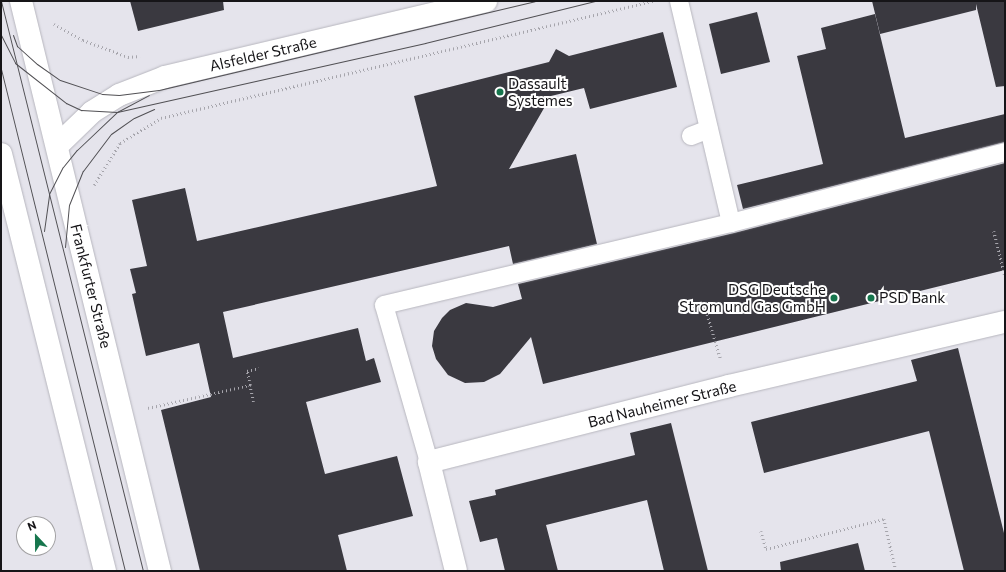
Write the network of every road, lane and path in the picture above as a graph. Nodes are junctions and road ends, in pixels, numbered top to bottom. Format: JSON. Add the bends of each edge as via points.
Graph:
{"nodes":[{"id":1,"x":21,"y":1,"type":"edge"},
{"id":2,"x":486,"y":1,"type":"edge"},
{"id":3,"x":653,"y":1,"type":"edge"},
{"id":4,"x":679,"y":1,"type":"edge"},
{"id":5,"x":443,"y":6,"type":"edge"},
{"id":6,"x":51,"y":23,"type":"dead end"},
{"id":7,"x":142,"y":56,"type":"dead end"},
{"id":8,"x":709,"y":129,"type":"junction"},
{"id":9,"x":691,"y":136,"type":"dead end"},
{"id":10,"x":58,"y":145,"type":"junction"},
{"id":11,"x":1005,"y":152,"type":"edge"},
{"id":12,"x":1,"y":154,"type":"edge"},
{"id":13,"x":92,"y":189,"type":"dead end"},
{"id":14,"x":731,"y":223,"type":"junction"},
{"id":15,"x":994,"y":231,"type":"dead end"},
{"id":16,"x":1005,"y":276,"type":"edge"},
{"id":17,"x":704,"y":303,"type":"dead end"},
{"id":18,"x":1005,"y":322,"type":"edge"},
{"id":19,"x":259,"y":368,"type":"dead end"},
{"id":20,"x":250,"y":385,"type":"junction"},
{"id":21,"x":730,"y":386,"type":"junction"},
{"id":22,"x":254,"y":402,"type":"dead end"},
{"id":23,"x":142,"y":410,"type":"dead end"},
{"id":24,"x":430,"y":462,"type":"junction"},
{"id":25,"x":761,"y":531,"type":"dead end"},
{"id":26,"x":105,"y":571,"type":"edge"},
{"id":27,"x":160,"y":571,"type":"edge"},
{"id":28,"x":456,"y":571,"type":"edge"},
{"id":29,"x":896,"y":571,"type":"edge"}],
"edges":[{"from":1,"to":10,"type":"street","name":"Frankfurter Straße"},
{"from":2,"to":5,"type":"street","name":"Alsfelder Straße"},
{"from":3,"to":13,"type":"path","via":[[161,118],[120,143]]},
{"from":4,"to":8,"type":"lane"},
{"from":5,"to":10,"type":"street","name":"Alsfelder Straße","via":[[165,77],[119,96],[92,112]]},
{"from":6,"to":7,"type":"path","via":[[83,40],[128,57]]},
{"from":8,"to":9,"type":"lane"},
{"from":8,"to":14,"type":"lane"},
{"from":10,"to":27,"type":"street","name":"Frankfurter Straße"},
{"from":11,"to":14,"type":"lane"},
{"from":12,"to":26,"type":"street"},
{"from":14,"to":24,"type":"lane","via":[[384,305]]},
{"from":15,"to":16,"type":"path"},
{"from":17,"to":21,"type":"path"},
{"from":18,"to":21,"type":"street","name":"Bad Nauheimer Straße"},
{"from":19,"to":20,"type":"path","via":[[247,371]]},
{"from":20,"to":22,"type":"path"},
{"from":20,"to":23,"type":"path"},
{"from":21,"to":24,"type":"street","name":"Bad Nauheimer Straße"},
{"from":24,"to":28,"type":"street"},
{"from":25,"to":29,"type":"path","via":[[766,548],[884,519]]}]}
